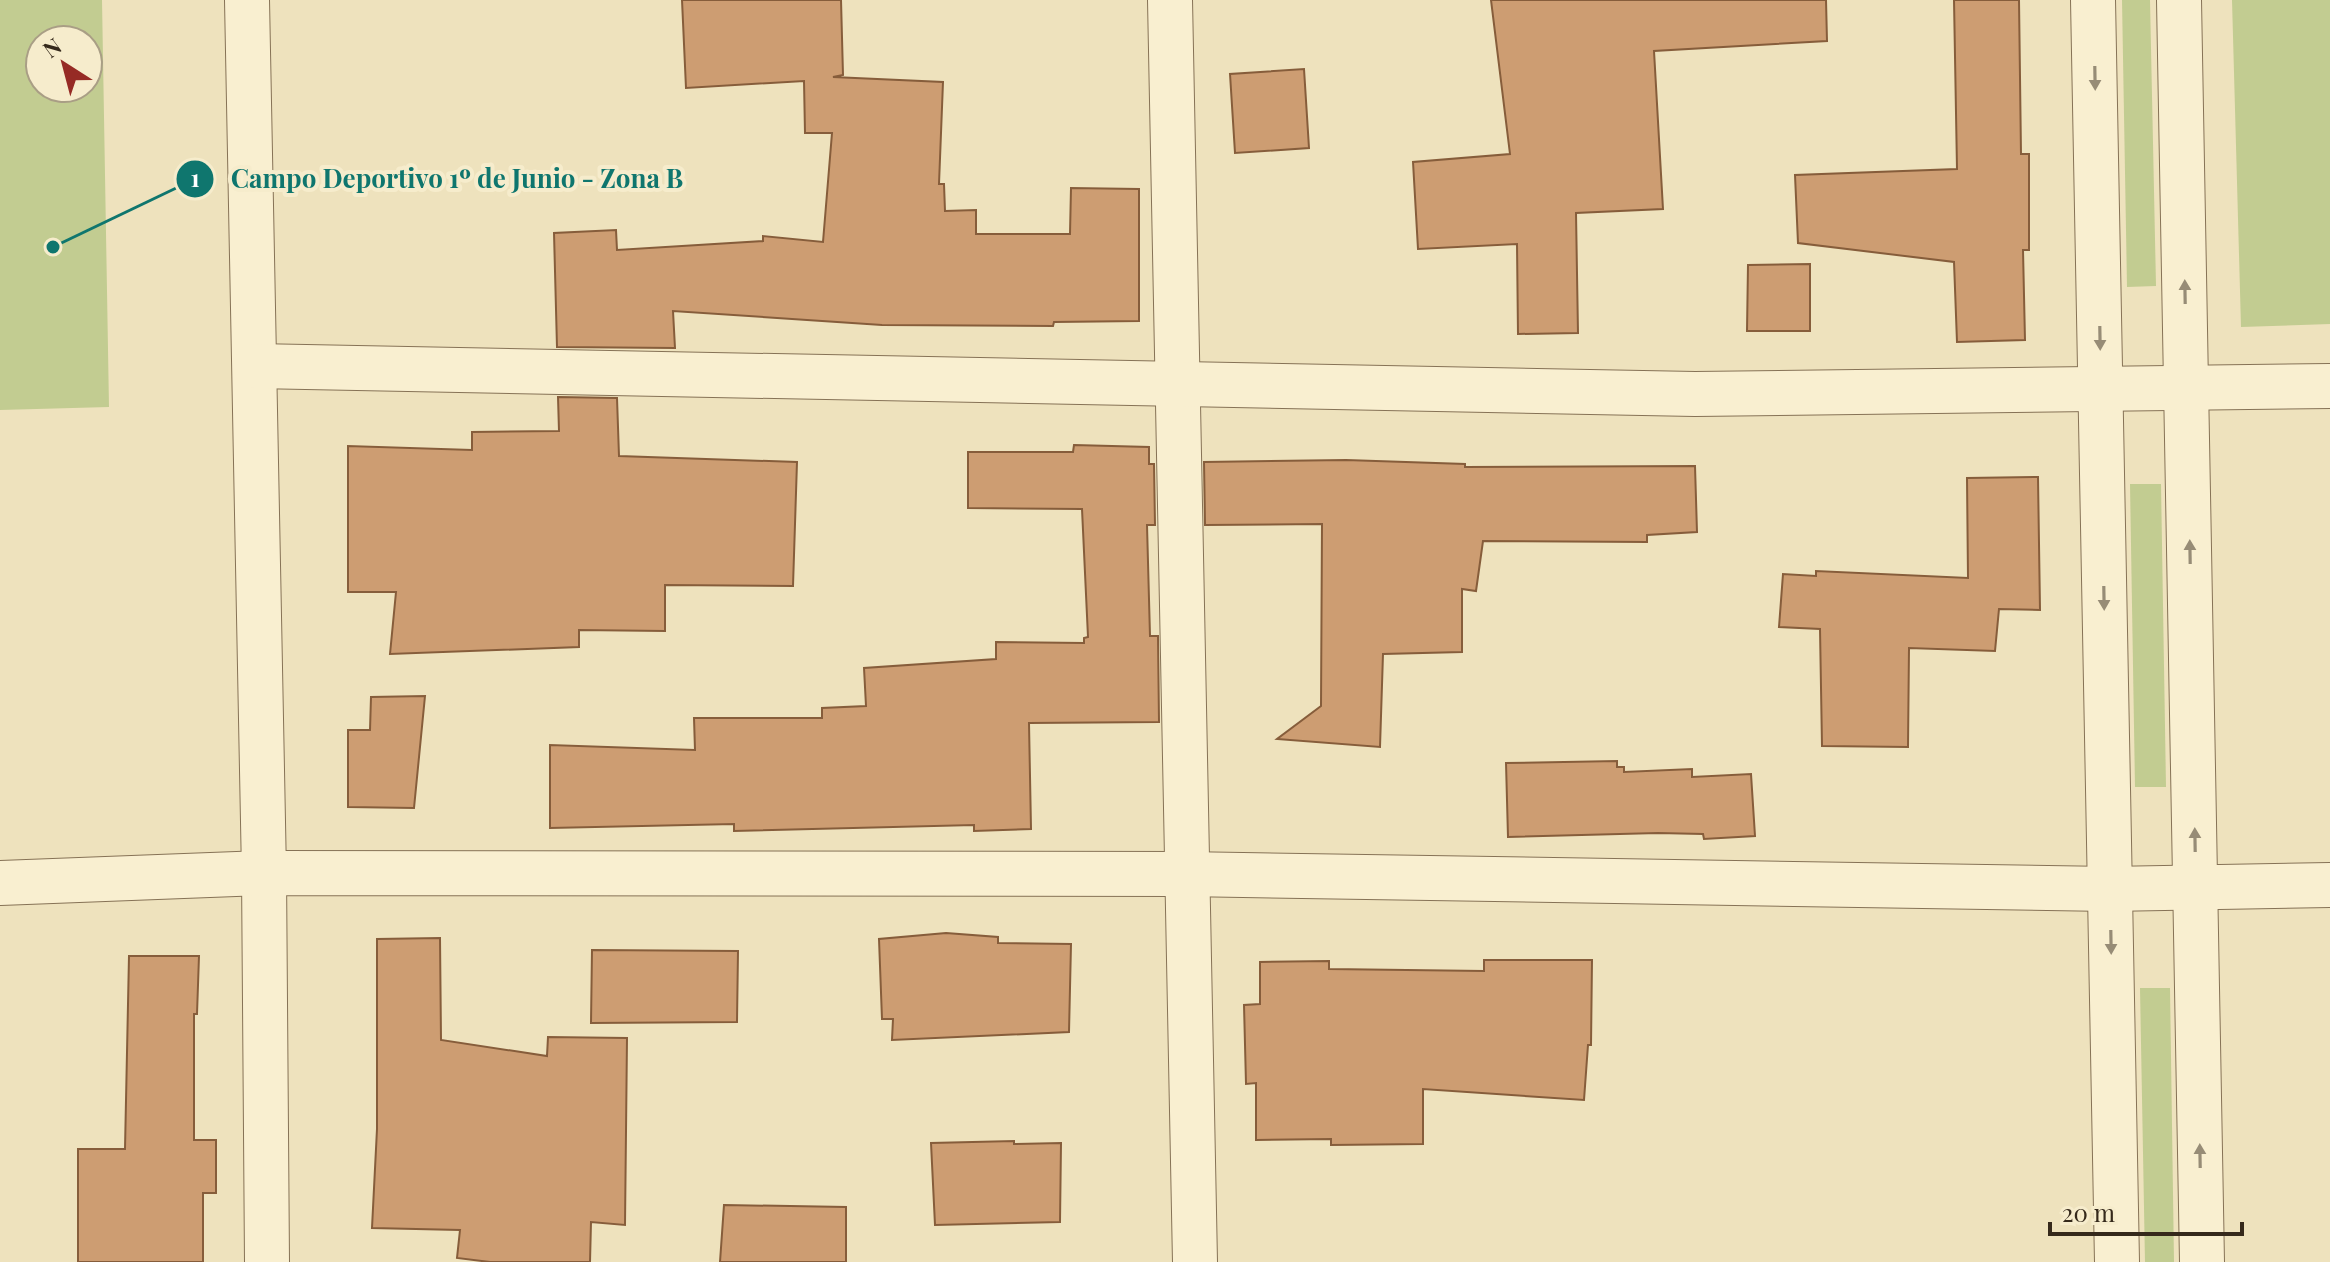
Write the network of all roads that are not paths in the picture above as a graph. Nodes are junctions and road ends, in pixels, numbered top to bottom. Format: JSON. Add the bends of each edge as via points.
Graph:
{"nodes":[{"id":1,"x":247,"y":0,"type":"edge"},
{"id":2,"x":1170,"y":0,"type":"edge"},
{"id":3,"x":2093,"y":0,"type":"edge"},
{"id":4,"x":2179,"y":0,"type":"edge"},
{"id":5,"x":255,"y":366,"type":"junction"},
{"id":6,"x":1175,"y":381,"type":"junction"},
{"id":7,"x":2330,"y":386,"type":"edge"},
{"id":8,"x":2101,"y":387,"type":"junction"},
{"id":9,"x":2187,"y":390,"type":"junction"},
{"id":10,"x":264,"y":873,"type":"junction"},
{"id":11,"x":1184,"y":874,"type":"junction"},
{"id":12,"x":0,"y":883,"type":"edge"},
{"id":13,"x":2330,"y":885,"type":"edge"},
{"id":14,"x":2196,"y":886,"type":"junction"},
{"id":15,"x":2109,"y":889,"type":"junction"},
{"id":16,"x":267,"y":1262,"type":"edge"},
{"id":17,"x":1195,"y":1262,"type":"edge"},
{"id":18,"x":2117,"y":1262,"type":"edge"},
{"id":19,"x":2202,"y":1262,"type":"edge"}],
"edges":[{"from":1,"to":5,"type":"street"},
{"from":2,"to":6,"type":"street"},
{"from":3,"to":8,"type":"street","one_way":true},
{"from":9,"to":4,"type":"street","one_way":true},
{"from":5,"to":6,"type":"street"},
{"from":5,"to":10,"type":"street"},
{"from":6,"to":8,"type":"street","via":[[1695,394]]},
{"from":6,"to":11,"type":"street"},
{"from":7,"to":9,"type":"street"},
{"from":8,"to":9,"type":"street"},
{"from":8,"to":15,"type":"street","one_way":true},
{"from":14,"to":9,"type":"street","one_way":true},
{"from":10,"to":11,"type":"street"},
{"from":10,"to":12,"type":"street"},
{"from":10,"to":16,"type":"street"},
{"from":11,"to":15,"type":"street"},
{"from":11,"to":17,"type":"street"},
{"from":13,"to":14,"type":"street"},
{"from":14,"to":15,"type":"street"},
{"from":19,"to":14,"type":"street","one_way":true},
{"from":15,"to":18,"type":"street","one_way":true}]}
